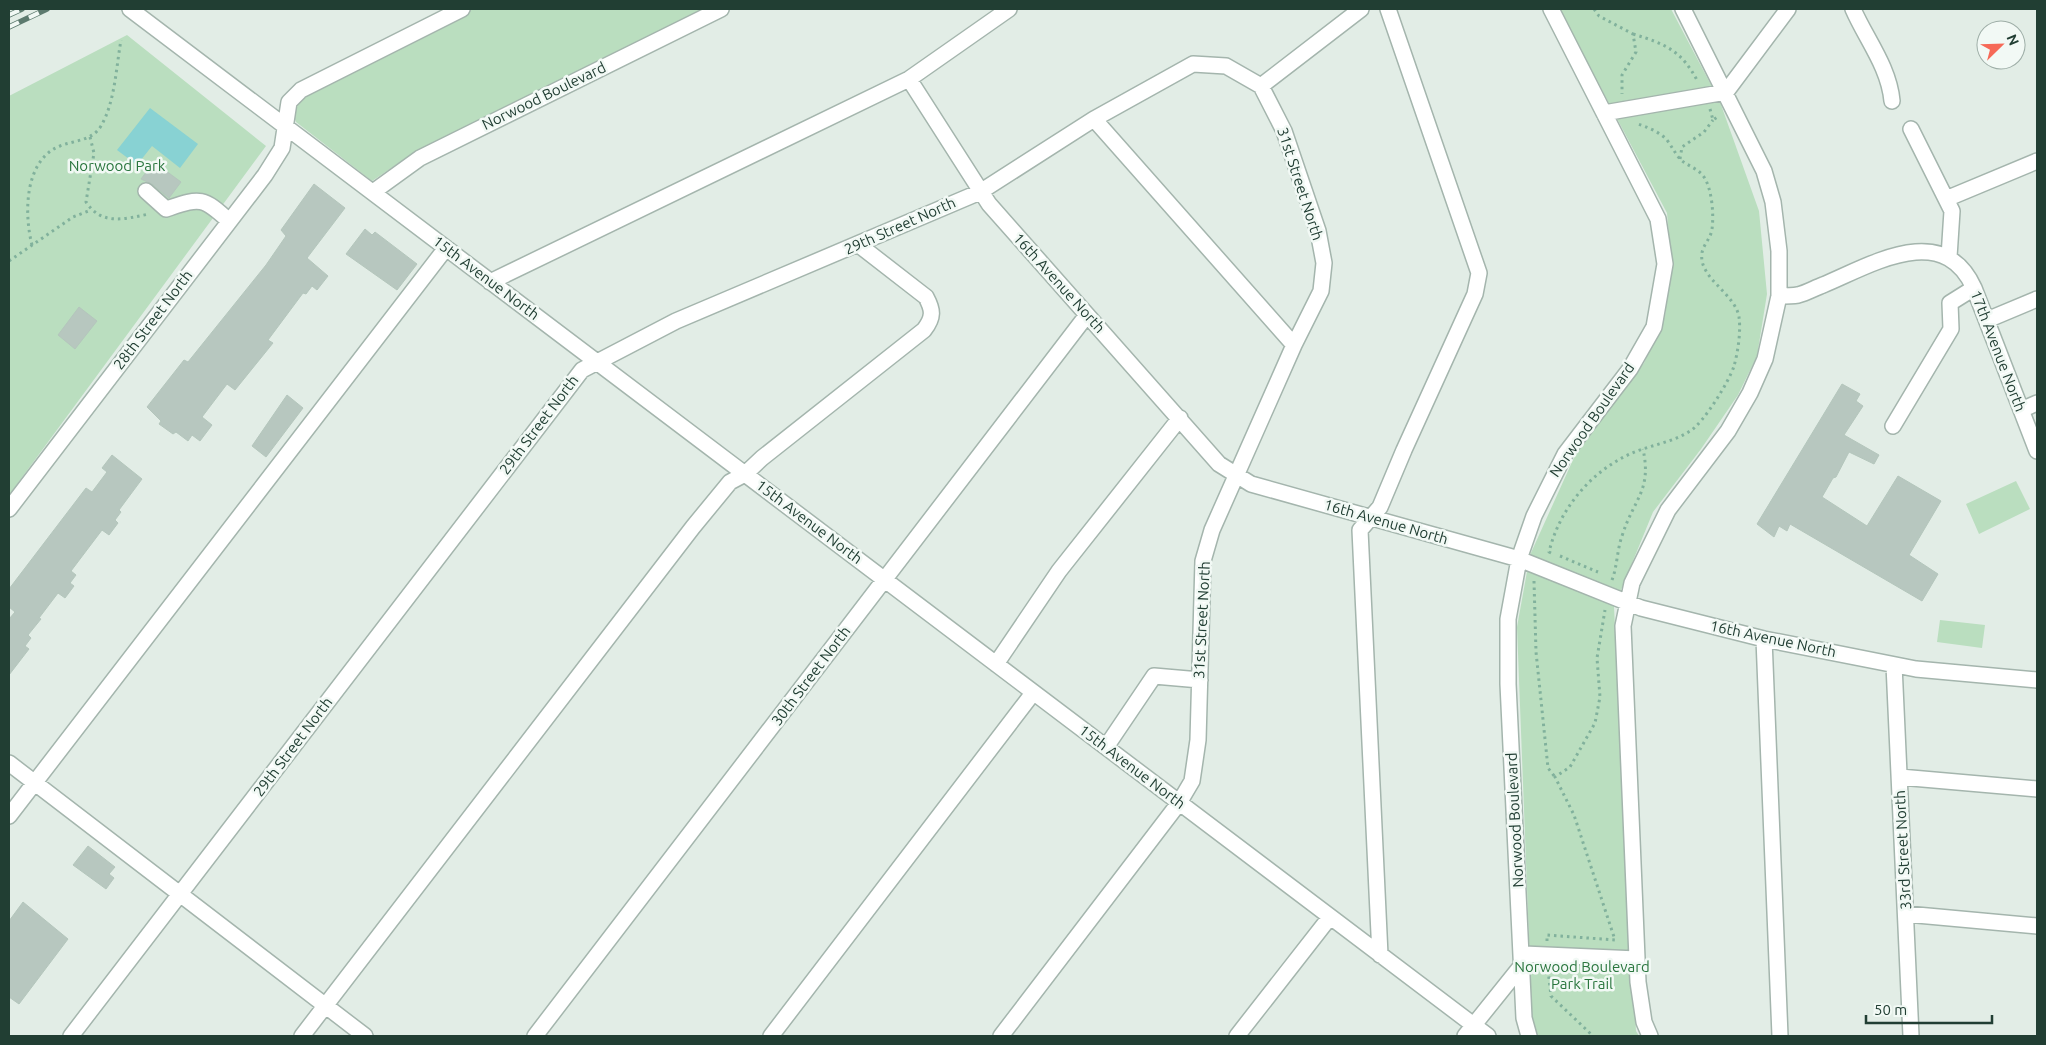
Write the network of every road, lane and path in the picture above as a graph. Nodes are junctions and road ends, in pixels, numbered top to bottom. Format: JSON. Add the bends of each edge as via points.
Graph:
{"nodes":[{"id":1,"x":130,"y":9,"type":"edge"},
{"id":2,"x":462,"y":9,"type":"edge"},
{"id":3,"x":721,"y":9,"type":"edge"},
{"id":4,"x":1009,"y":9,"type":"edge"},
{"id":5,"x":1361,"y":9,"type":"edge"},
{"id":6,"x":1388,"y":9,"type":"edge"},
{"id":7,"x":1550,"y":9,"type":"edge"},
{"id":8,"x":1594,"y":9,"type":"edge"},
{"id":9,"x":1683,"y":9,"type":"edge"},
{"id":10,"x":1788,"y":9,"type":"edge"},
{"id":11,"x":1853,"y":9,"type":"edge"},
{"id":12,"x":1633,"y":34,"type":"junction"},
{"id":13,"x":121,"y":40,"type":"dead end"},
{"id":14,"x":909,"y":79,"type":"junction"},
{"id":15,"x":1262,"y":86,"type":"junction"},
{"id":16,"x":1701,"y":87,"type":"dead end"},
{"id":17,"x":1726,"y":92,"type":"junction"},
{"id":18,"x":1622,"y":98,"type":"dead end"},
{"id":19,"x":1892,"y":101,"type":"dead end"},
{"id":20,"x":1710,"y":107,"type":"dead end"},
{"id":21,"x":1604,"y":112,"type":"junction"},
{"id":22,"x":1722,"y":114,"type":"dead end"},
{"id":23,"x":1094,"y":119,"type":"junction"},
{"id":24,"x":1713,"y":120,"type":"junction"},
{"id":25,"x":1633,"y":122,"type":"dead end"},
{"id":26,"x":285,"y":126,"type":"junction"},
{"id":27,"x":1911,"y":129,"type":"dead end"},
{"id":28,"x":90,"y":137,"type":"junction"},
{"id":29,"x":1680,"y":159,"type":"junction"},
{"id":30,"x":2037,"y":161,"type":"edge"},
{"id":31,"x":146,"y":191,"type":"dead end"},
{"id":32,"x":373,"y":192,"type":"junction"},
{"id":33,"x":980,"y":192,"type":"junction"},
{"id":34,"x":1946,"y":199,"type":"junction"},
{"id":35,"x":166,"y":209,"type":"junction"},
{"id":36,"x":91,"y":210,"type":"junction"},
{"id":37,"x":229,"y":221,"type":"junction"},
{"id":38,"x":32,"y":245,"type":"junction"},
{"id":39,"x":859,"y":245,"type":"junction"},
{"id":40,"x":446,"y":248,"type":"junction"},
{"id":41,"x":1949,"y":257,"type":"junction"},
{"id":42,"x":9,"y":261,"type":"edge"},
{"id":43,"x":490,"y":282,"type":"junction"},
{"id":44,"x":1972,"y":283,"type":"junction"},
{"id":45,"x":1779,"y":296,"type":"junction"},
{"id":46,"x":2037,"y":299,"type":"edge"},
{"id":47,"x":1087,"y":315,"type":"junction"},
{"id":48,"x":1987,"y":320,"type":"junction"},
{"id":49,"x":1294,"y":345,"type":"junction"},
{"id":50,"x":596,"y":362,"type":"junction"},
{"id":51,"x":2037,"y":403,"type":"edge"},
{"id":52,"x":2021,"y":410,"type":"junction"},
{"id":53,"x":1180,"y":418,"type":"junction"},
{"id":54,"x":1893,"y":426,"type":"dead end"},
{"id":55,"x":1643,"y":448,"type":"junction"},
{"id":56,"x":2037,"y":451,"type":"edge"},
{"id":57,"x":745,"y":474,"type":"junction"},
{"id":58,"x":1237,"y":475,"type":"junction"},
{"id":59,"x":11,"y":500,"type":"edge"},
{"id":60,"x":1371,"y":518,"type":"junction"},
{"id":61,"x":1548,"y":552,"type":"junction"},
{"id":62,"x":1519,"y":559,"type":"junction"},
{"id":63,"x":1540,"y":567,"type":"junction"},
{"id":64,"x":884,"y":580,"type":"junction"},
{"id":65,"x":1611,"y":587,"type":"junction"},
{"id":66,"x":1629,"y":601,"type":"junction"},
{"id":67,"x":1764,"y":639,"type":"junction"},
{"id":68,"x":996,"y":664,"type":"junction"},
{"id":69,"x":1894,"y":665,"type":"junction"},
{"id":70,"x":1200,"y":680,"type":"junction"},
{"id":71,"x":2037,"y":680,"type":"edge"},
{"id":72,"x":1033,"y":692,"type":"junction"},
{"id":73,"x":1106,"y":747,"type":"junction"},
{"id":74,"x":9,"y":763,"type":"edge"},
{"id":75,"x":1900,"y":777,"type":"junction"},
{"id":76,"x":1555,"y":778,"type":"junction"},
{"id":77,"x":34,"y":783,"type":"junction"},
{"id":78,"x":2037,"y":789,"type":"edge"},
{"id":79,"x":1179,"y":803,"type":"junction"},
{"id":80,"x":9,"y":816,"type":"edge"},
{"id":81,"x":180,"y":894,"type":"junction"},
{"id":82,"x":1906,"y":914,"type":"junction"},
{"id":83,"x":1330,"y":916,"type":"junction"},
{"id":84,"x":2037,"y":926,"type":"edge"},
{"id":85,"x":1380,"y":955,"type":"junction"},
{"id":86,"x":1548,"y":955,"type":"junction"},
{"id":87,"x":1638,"y":959,"type":"junction"},
{"id":88,"x":1521,"y":960,"type":"junction"},
{"id":89,"x":324,"y":1005,"type":"junction"},
{"id":90,"x":1469,"y":1031,"type":"edge"},
{"id":91,"x":71,"y":1036,"type":"edge"},
{"id":92,"x":302,"y":1036,"type":"edge"},
{"id":93,"x":365,"y":1036,"type":"edge"},
{"id":94,"x":535,"y":1036,"type":"edge"},
{"id":95,"x":771,"y":1036,"type":"edge"},
{"id":96,"x":1001,"y":1036,"type":"edge"},
{"id":97,"x":1237,"y":1036,"type":"edge"},
{"id":98,"x":1488,"y":1036,"type":"edge"},
{"id":99,"x":1529,"y":1036,"type":"edge"},
{"id":100,"x":1594,"y":1036,"type":"edge"},
{"id":101,"x":1650,"y":1036,"type":"edge"},
{"id":102,"x":1780,"y":1036,"type":"edge"},
{"id":103,"x":1911,"y":1036,"type":"edge"}],
"edges":[{"from":1,"to":26,"type":"street","name":"15th Avenue North"},
{"from":2,"to":26,"type":"street","via":[[300,90],[289,102]]},
{"from":3,"to":32,"type":"street","name":"Norwood Boulevard","via":[[420,158]]},
{"from":4,"to":14,"type":"street"},
{"from":5,"to":15,"type":"street"},
{"from":6,"to":60,"type":"street","via":[[1479,273],[1475,294],[1380,507]]},
{"from":7,"to":21,"type":"street","name":"Norwood Boulevard"},
{"from":8,"to":12,"type":"path","via":[[1599,16]]},
{"from":9,"to":17,"type":"street"},
{"from":10,"to":17,"type":"street"},
{"from":11,"to":19,"type":"street","via":[[1874,48]]},
{"from":12,"to":16,"type":"path","via":[[1649,38],[1680,54]]},
{"from":12,"to":18,"type":"path","via":[[1636,52],[1622,75]]},
{"from":13,"to":28,"type":"path","via":[[108,109],[100,128]]},
{"from":14,"to":33,"type":"street","name":"16th Avenue North"},
{"from":14,"to":43,"type":"street"},
{"from":15,"to":23,"type":"street","name":"29th Street North","via":[[1226,66],[1193,64]]},
{"from":15,"to":49,"type":"street","name":"31st Street North","via":[[1284,132],[1318,231],[1324,264],[1321,291]]},
{"from":17,"to":21,"type":"street"},
{"from":17,"to":45,"type":"street","via":[[1764,171],[1773,202],[1779,251]]},
{"from":20,"to":24,"type":"path"},
{"from":21,"to":62,"type":"street","name":"Norwood Boulevard","via":[[1658,219],[1664,264],[1654,327],[1630,369],[1561,461],[1534,516]]},
{"from":22,"to":24,"type":"path"},
{"from":23,"to":33,"type":"street","name":"29th Street North"},
{"from":23,"to":49,"type":"street"},
{"from":24,"to":29,"type":"path","via":[[1704,132],[1682,147]]},
{"from":25,"to":29,"type":"path","via":[[1666,139]]},
{"from":26,"to":32,"type":"street","name":"15th Avenue North"},
{"from":26,"to":37,"type":"street","name":"28th Street North","via":[[282,148]]},
{"from":27,"to":34,"type":"street"},
{"from":28,"to":36,"type":"path","via":[[94,152],[86,202]]},
{"from":28,"to":38,"type":"path","via":[[54,149],[37,170],[29,186],[27,225]]},
{"from":29,"to":55,"type":"path","via":[[1704,177],[1708,187],[1712,231],[1702,250],[1701,260],[1730,298],[1739,316],[1738,344],[1734,367],[1700,423],[1679,437]]},
{"from":30,"to":34,"type":"street"},
{"from":31,"to":35,"type":"street"},
{"from":32,"to":40,"type":"street","name":"15th Avenue North"},
{"from":33,"to":39,"type":"street","name":"29th Street North"},
{"from":33,"to":47,"type":"street","name":"16th Avenue North"},
{"from":34,"to":41,"type":"street","via":[[1952,211]]},
{"from":35,"to":36,"type":"path","via":[[120,220],[108,220]]},
{"from":35,"to":37,"type":"street","via":[[204,201]]},
{"from":36,"to":38,"type":"path","via":[[73,217]]},
{"from":37,"to":59,"type":"street","name":"28th Street North"},
{"from":38,"to":42,"type":"path"},
{"from":39,"to":50,"type":"street","name":"29th Street North","via":[[676,321]]},
{"from":39,"to":57,"type":"street","via":[[926,296],[932,308],[930,323]]},
{"from":40,"to":43,"type":"street","name":"15th Avenue North"},
{"from":40,"to":77,"type":"street"},
{"from":41,"to":44,"type":"street","name":"17th Avenue North"},
{"from":41,"to":45,"type":"street","via":[[1918,250],[1894,256],[1799,295]]},
{"from":43,"to":50,"type":"street","name":"15th Avenue North"},
{"from":44,"to":48,"type":"street","name":"17th Avenue North"},
{"from":44,"to":54,"type":"street","via":[[1950,302],[1951,329]]},
{"from":45,"to":66,"type":"street","via":[[1765,359],[1750,393],[1728,431],[1668,510],[1632,583]]},
{"from":46,"to":48,"type":"street"},
{"from":47,"to":53,"type":"street","name":"16th Avenue North"},
{"from":47,"to":64,"type":"street","name":"30th Street North"},
{"from":48,"to":52,"type":"street","name":"17th Avenue North"},
{"from":49,"to":58,"type":"street","name":"31st Street North"},
{"from":50,"to":57,"type":"street","name":"15th Avenue North"},
{"from":50,"to":81,"type":"street","name":"29th Street North","via":[[579,373]]},
{"from":51,"to":52,"type":"street"},
{"from":52,"to":56,"type":"street","name":"17th Avenue North"},
{"from":53,"to":58,"type":"street","name":"16th Avenue North","via":[[1220,464]]},
{"from":53,"to":68,"type":"street","via":[[1059,571]]},
{"from":55,"to":61,"type":"path","via":[[1594,477],[1578,494],[1563,515]]},
{"from":55,"to":65,"type":"path","via":[[1647,472],[1645,485],[1621,537]]},
{"from":57,"to":64,"type":"street","name":"15th Avenue North"},
{"from":57,"to":89,"type":"street","via":[[730,482],[693,527]]},
{"from":58,"to":60,"type":"street","name":"16th Avenue North","via":[[1252,484]]},
{"from":58,"to":70,"type":"street","name":"31st Street North","via":[[1212,530],[1203,561]]},
{"from":60,"to":62,"type":"street","name":"16th Avenue North"},
{"from":60,"to":85,"type":"street","via":[[1360,530]]},
{"from":61,"to":63,"type":"path"},
{"from":61,"to":65,"type":"path","via":[[1590,568]]},
{"from":62,"to":63,"type":"street","name":"16th Avenue North"},
{"from":62,"to":88,"type":"street","name":"Norwood Boulevard","via":[[1508,619],[1508,684]]},
{"from":63,"to":65,"type":"street","name":"16th Avenue North"},
{"from":63,"to":76,"type":"path","via":[[1534,576],[1533,594],[1536,652],[1548,768]]},
{"from":64,"to":68,"type":"street","name":"15th Avenue North"},
{"from":64,"to":94,"type":"street","name":"30th Street North"},
{"from":65,"to":66,"type":"street","name":"16th Avenue North"},
{"from":65,"to":76,"type":"path","via":[[1597,658],[1600,697],[1595,722],[1570,767]]},
{"from":66,"to":67,"type":"street","name":"16th Avenue North","via":[[1641,608]]},
{"from":66,"to":87,"type":"street","via":[[1623,626]]},
{"from":67,"to":69,"type":"street","name":"16th Avenue North"},
{"from":67,"to":102,"type":"street"},
{"from":68,"to":72,"type":"street","name":"15th Avenue North"},
{"from":69,"to":71,"type":"street","name":"16th Avenue North"},
{"from":69,"to":75,"type":"street","name":"33rd Street North"},
{"from":70,"to":73,"type":"street","via":[[1154,676]]},
{"from":70,"to":79,"type":"street","name":"31st Street North","via":[[1198,740],[1192,780]]},
{"from":72,"to":73,"type":"street","name":"15th Avenue North"},
{"from":72,"to":95,"type":"street"},
{"from":73,"to":79,"type":"street","name":"15th Avenue North"},
{"from":74,"to":77,"type":"street"},
{"from":75,"to":78,"type":"street"},
{"from":75,"to":82,"type":"street","name":"33rd Street North"},
{"from":76,"to":86,"type":"path","via":[[1574,816],[1615,940],[1547,935]]},
{"from":77,"to":80,"type":"street"},
{"from":77,"to":81,"type":"street"},
{"from":79,"to":83,"type":"street","name":"15th Avenue North"},
{"from":79,"to":96,"type":"street","name":"31st Street North"},
{"from":81,"to":89,"type":"street"},
{"from":81,"to":91,"type":"street","name":"29th Street North"},
{"from":82,"to":84,"type":"street"},
{"from":82,"to":103,"type":"street","name":"33rd Street North"},
{"from":83,"to":85,"type":"street","name":"15th Avenue North"},
{"from":83,"to":97,"type":"street"},
{"from":85,"to":90,"type":"street","name":"15th Avenue North"},
{"from":86,"to":87,"type":"street"},
{"from":86,"to":88,"type":"street"},
{"from":86,"to":100,"type":"path","via":[[1551,996]]},
{"from":87,"to":101,"type":"street","via":[[1644,1022]]},
{"from":88,"to":90,"type":"street"},
{"from":88,"to":99,"type":"street","name":"Norwood Boulevard","via":[[1524,1018]]},
{"from":89,"to":92,"type":"street"},
{"from":89,"to":93,"type":"street"},
{"from":90,"to":98,"type":"street","name":"15th Avenue North"}]}
